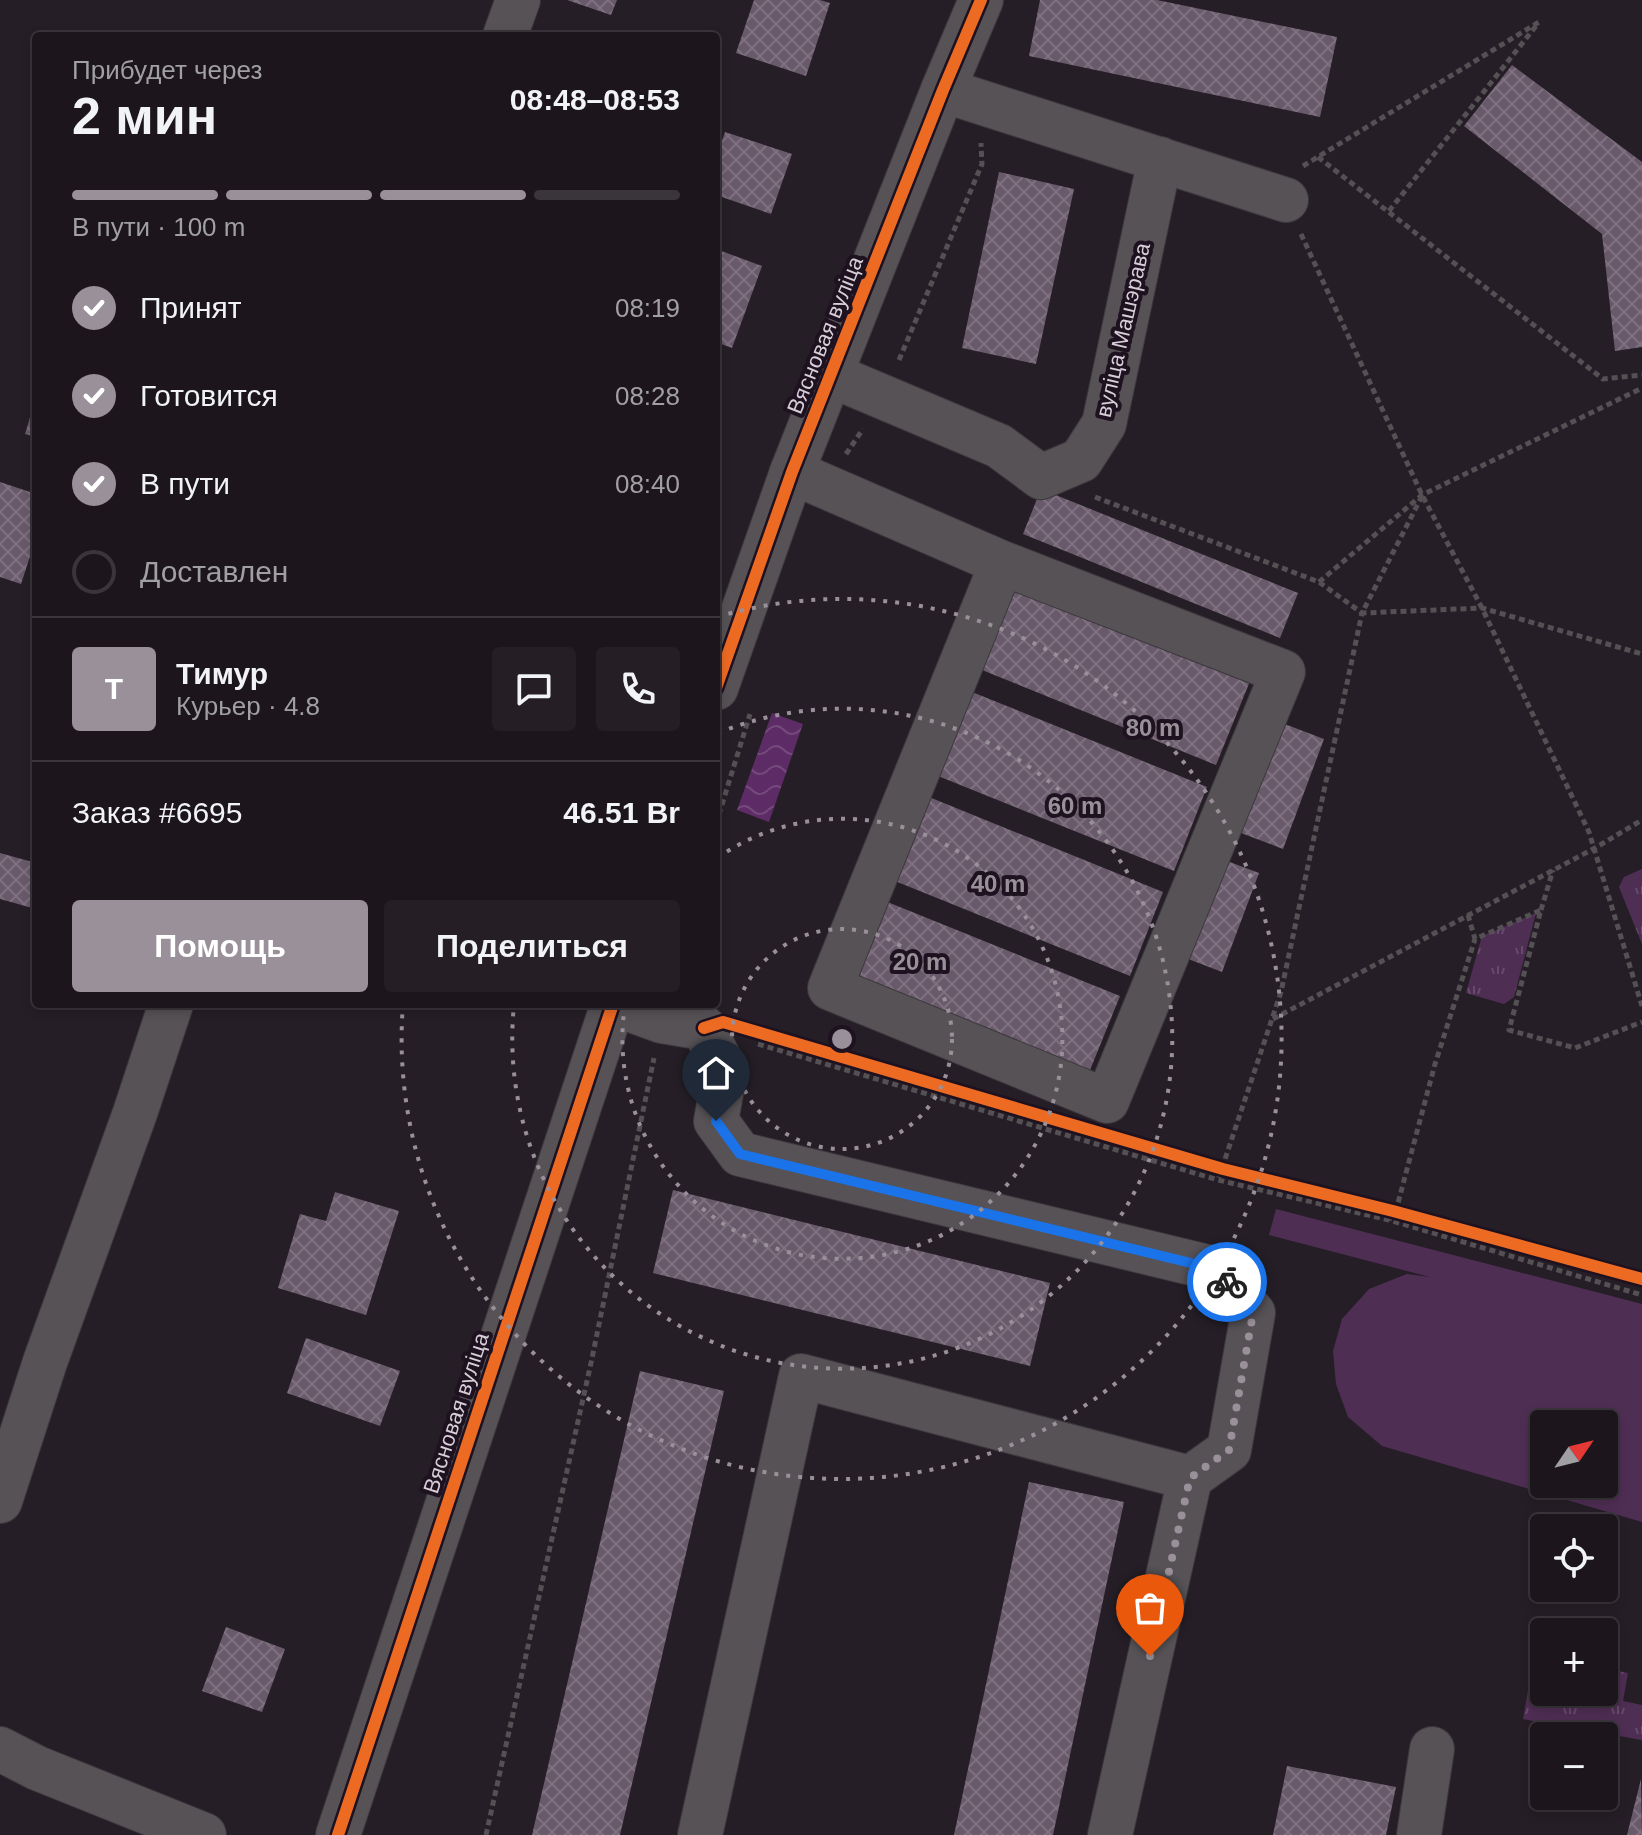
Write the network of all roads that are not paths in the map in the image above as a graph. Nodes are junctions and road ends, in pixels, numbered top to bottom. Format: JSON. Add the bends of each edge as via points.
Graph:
{"nodes":[{"id":1,"x":518,"y":0,"type":"edge"},
{"id":2,"x":970,"y":3,"type":"edge"},
{"id":3,"x":506,"y":32,"type":"edge"},
{"id":4,"x":943,"y":90,"type":"junction"},
{"id":5,"x":1160,"y":159,"type":"junction"},
{"id":6,"x":1292,"y":184,"type":"road end"},
{"id":7,"x":831,"y":375,"type":"junction"},
{"id":8,"x":792,"y":472,"type":"junction"},
{"id":9,"x":1002,"y":563,"type":"junction"},
{"id":10,"x":720,"y":677,"type":"edge"},
{"id":11,"x":170,"y":1008,"type":"edge"},
{"id":12,"x":613,"y":1008,"type":"edge"},
{"id":13,"x":625,"y":1008,"type":"edge"},
{"id":14,"x":1190,"y":1478,"type":"junction"},
{"id":15,"x":0,"y":1501,"type":"edge"},
{"id":16,"x":0,"y":1749,"type":"edge"},
{"id":17,"x":1432,"y":1749,"type":"dead end"},
{"id":18,"x":204,"y":1835,"type":"edge"},
{"id":19,"x":338,"y":1835,"type":"edge"},
{"id":20,"x":700,"y":1835,"type":"edge"},
{"id":21,"x":1110,"y":1835,"type":"edge"},
{"id":22,"x":1419,"y":1835,"type":"edge"}],
"edges":[{"from":1,"to":3,"type":"street"},
{"from":2,"to":4,"type":"street","name":"Вясновая вуліца"},
{"from":4,"to":5,"type":"street"},
{"from":4,"to":7,"type":"street","name":"Вясновая вуліца"},
{"from":5,"to":6,"type":"street"},
{"from":5,"to":7,"type":"street","name":"вуліца Машэрава","via":[[1104,424],[1081,460],[1041,477],[999,446]]},
{"from":7,"to":8,"type":"street","name":"Вясновая вуліца"},
{"from":8,"to":9,"type":"street"},
{"from":8,"to":10,"type":"street","name":"Вясновая вуліца"},
{"from":9,"to":9,"type":"street","via":[[1283,672],[1107,1101],[830,988]]},
{"from":11,"to":15,"type":"street"},
{"from":12,"to":19,"type":"street","name":"Вясновая вуліца"},
{"from":13,"to":14,"type":"street","via":[[704,1028],[725,1071],[716,1121],[740,1154],[1216,1269],[1253,1313],[1229,1450]]},
{"from":14,"to":20,"type":"street","via":[[801,1376]]},
{"from":14,"to":21,"type":"street"},
{"from":16,"to":18,"type":"street"},
{"from":17,"to":22,"type":"street"}]}
